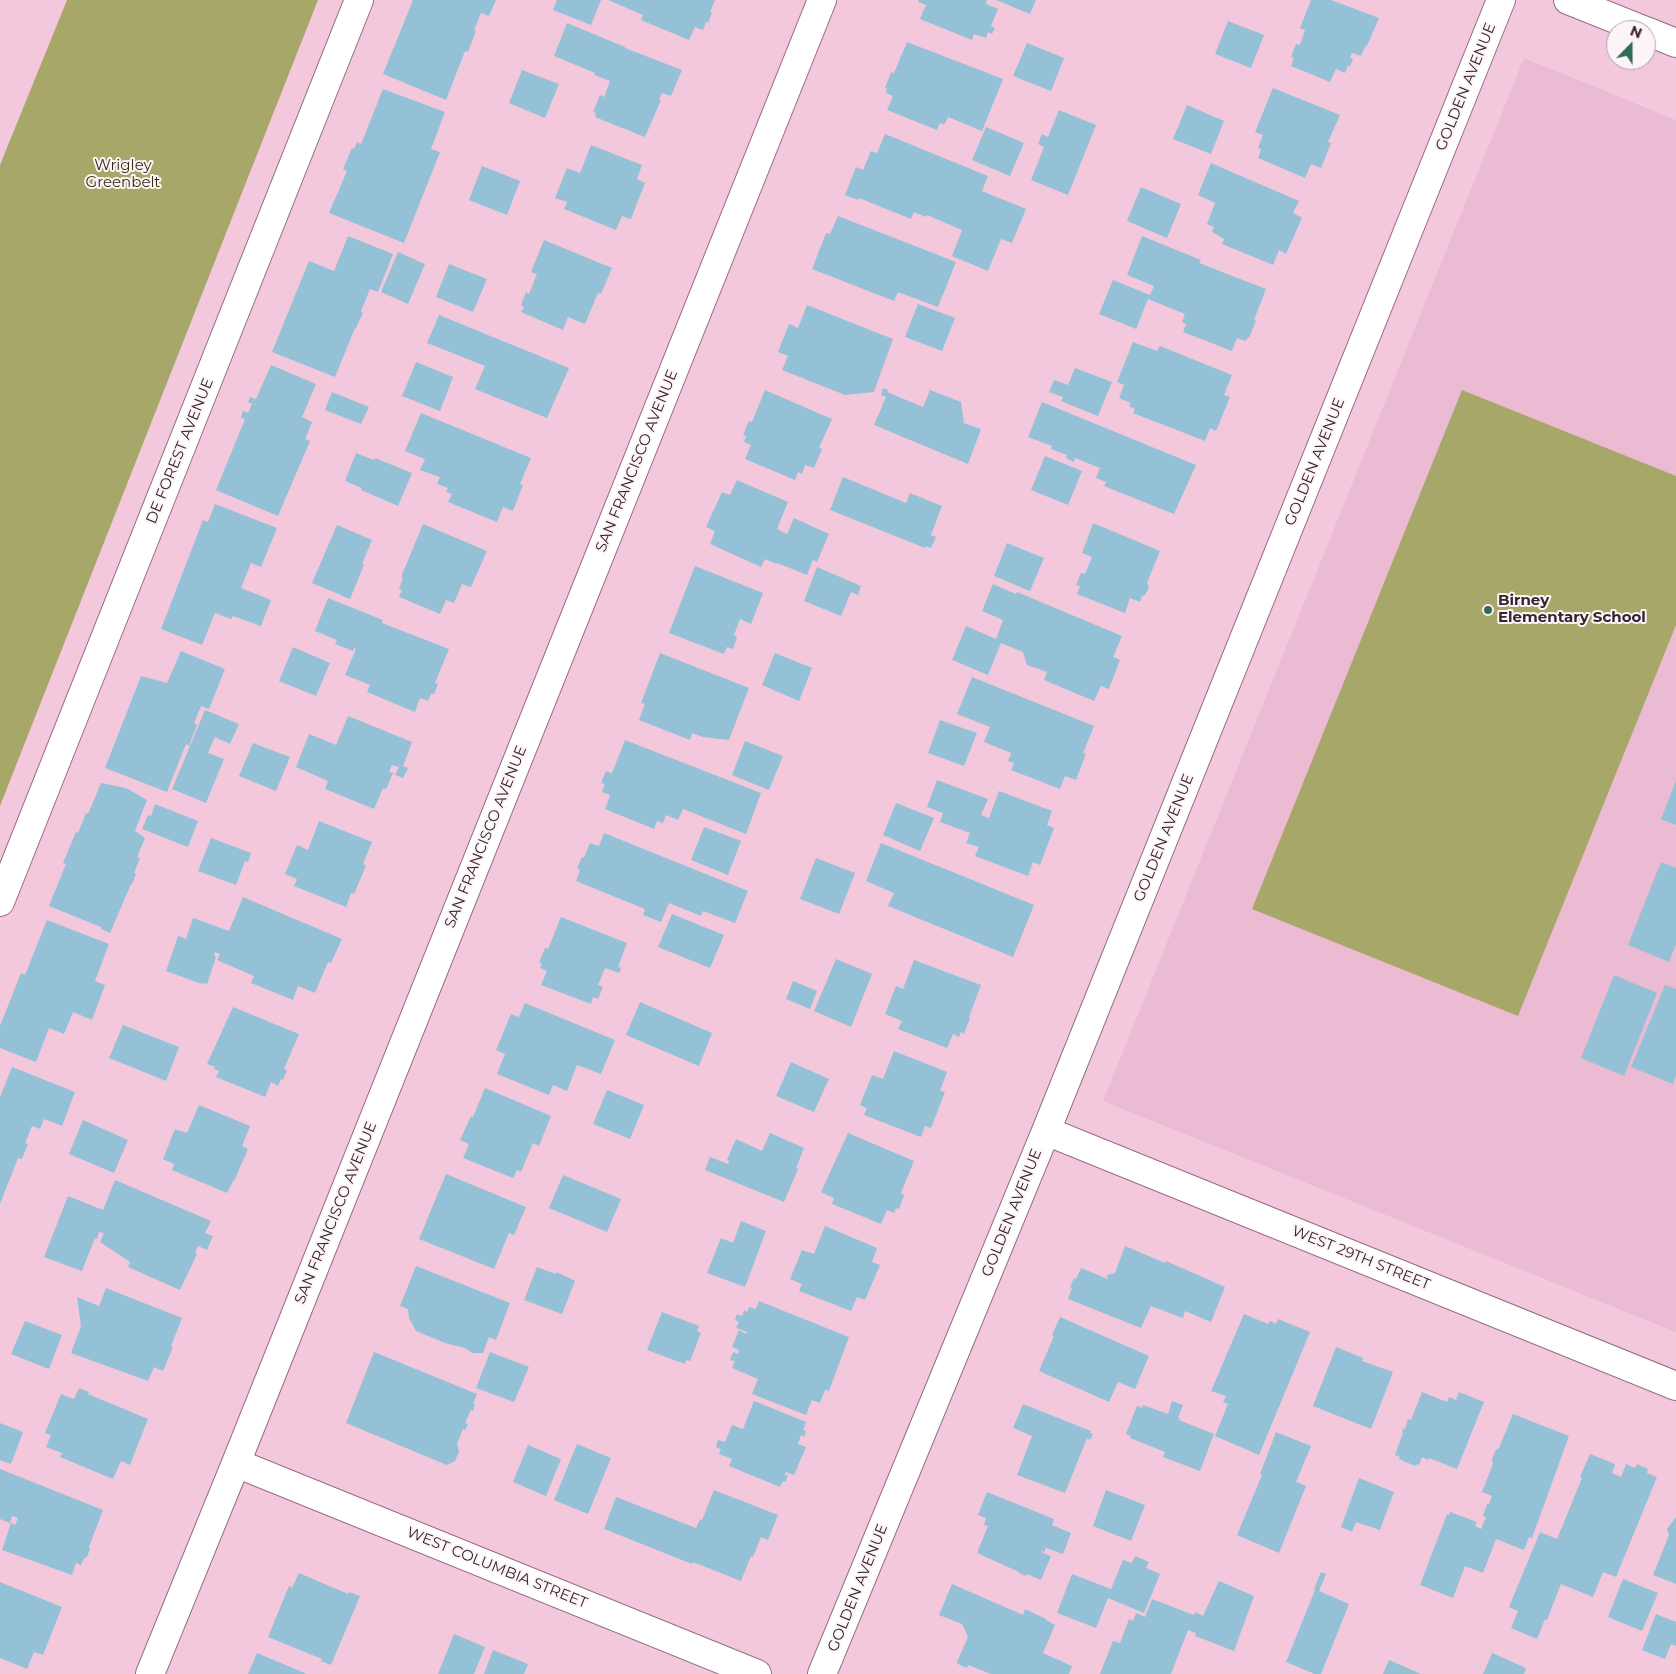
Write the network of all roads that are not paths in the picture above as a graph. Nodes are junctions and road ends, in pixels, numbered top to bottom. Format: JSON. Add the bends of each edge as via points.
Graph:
{"nodes":[{"id":1,"x":359,"y":0,"type":"edge"},
{"id":2,"x":822,"y":0,"type":"edge"},
{"id":3,"x":1501,"y":0,"type":"edge"},
{"id":4,"x":1568,"y":0,"type":"edge"},
{"id":5,"x":1619,"y":20,"type":"edge"},
{"id":6,"x":1656,"y":35,"type":"edge"},
{"id":7,"x":1676,"y":43,"type":"edge"},
{"id":8,"x":0,"y":902,"type":"edge"},
{"id":9,"x":1046,"y":1131,"type":"junction"},
{"id":10,"x":1676,"y":1386,"type":"edge"},
{"id":11,"x":236,"y":1463,"type":"junction"},
{"id":12,"x":150,"y":1674,"type":"edge"},
{"id":13,"x":757,"y":1674,"type":"edge"},
{"id":14,"x":822,"y":1674,"type":"edge"}],
"edges":[{"from":1,"to":8,"type":"street","name":"DE FOREST AVENUE"},
{"from":2,"to":11,"type":"street","name":"SAN FRANCISCO AVENUE"},
{"from":3,"to":9,"type":"street","name":"GOLDEN AVENUE"},
{"from":4,"to":5,"type":"street"},
{"from":6,"to":7,"type":"street"},
{"from":9,"to":10,"type":"street","name":"WEST 29TH STREET"},
{"from":9,"to":14,"type":"street","name":"GOLDEN AVENUE"},
{"from":11,"to":12,"type":"street","name":"SAN FRANCISCO AVENUE"},
{"from":11,"to":13,"type":"street","name":"WEST COLUMBIA STREET"}]}
